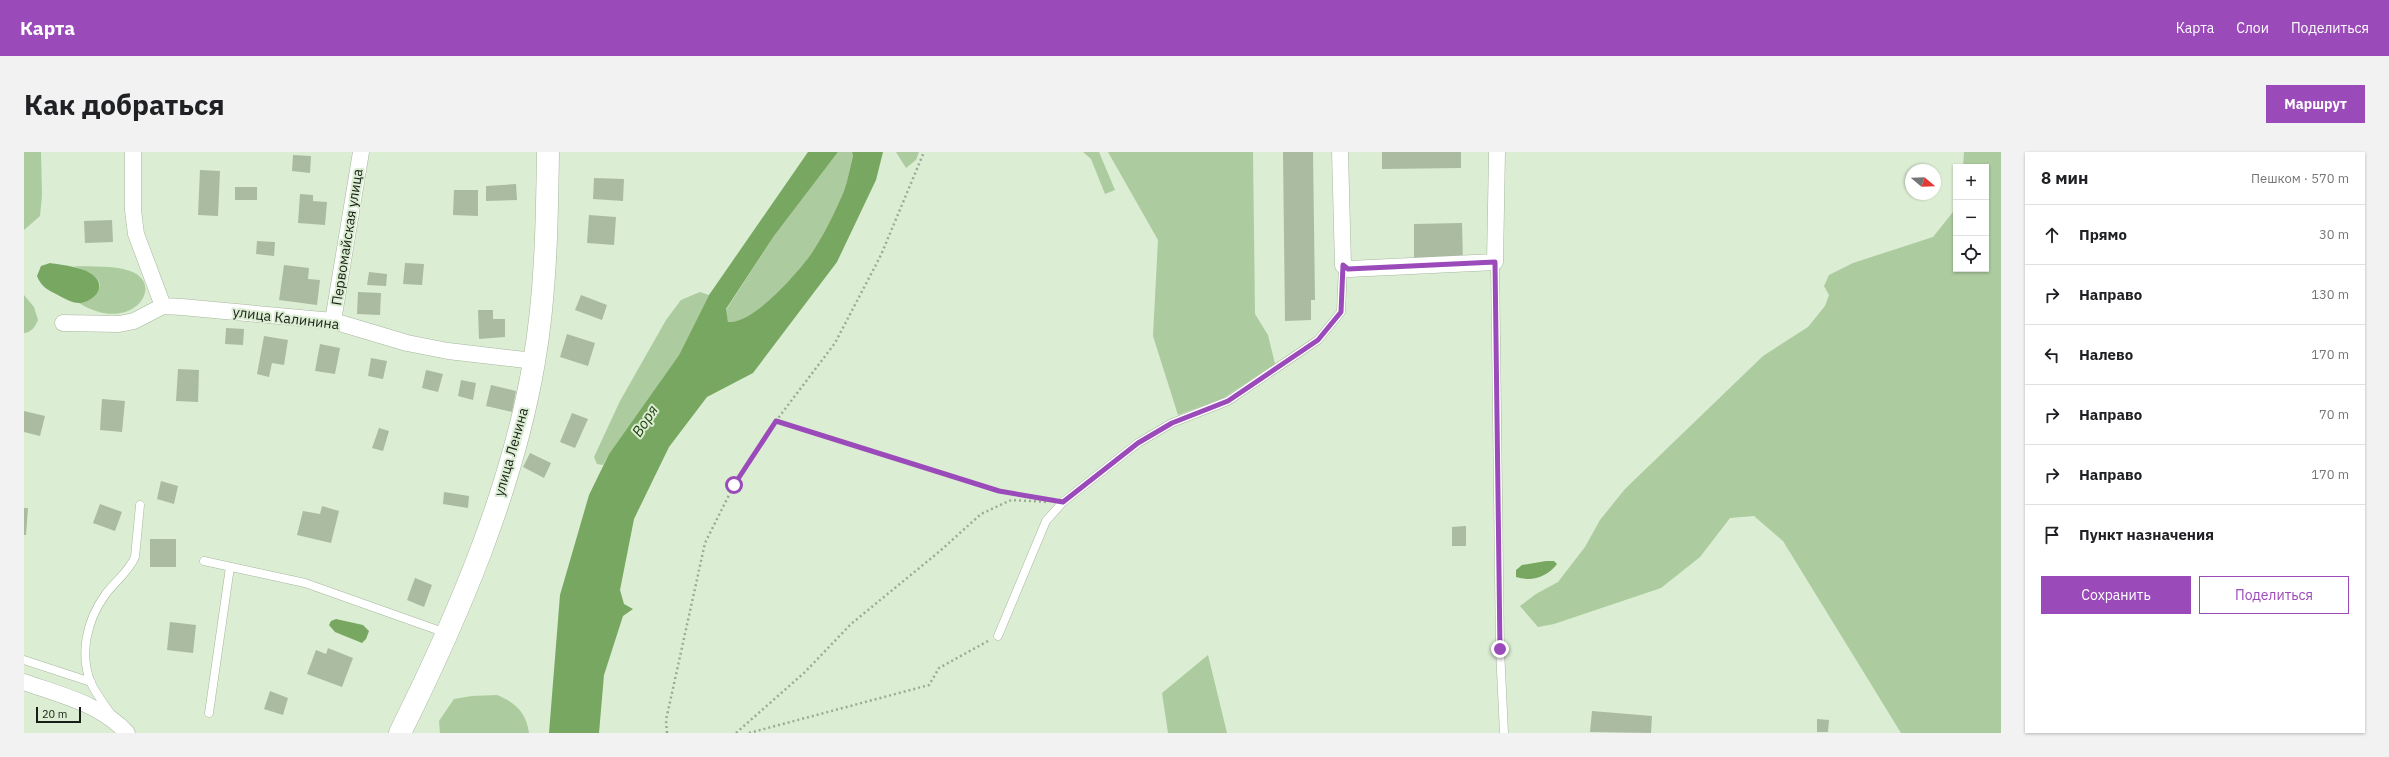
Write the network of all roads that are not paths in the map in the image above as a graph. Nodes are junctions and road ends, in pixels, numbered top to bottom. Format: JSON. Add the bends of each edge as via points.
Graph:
{"nodes":[{"id":1,"x":133,"y":152,"type":"edge"},
{"id":2,"x":361,"y":152,"type":"edge"},
{"id":3,"x":548,"y":152,"type":"edge"},
{"id":4,"x":1340,"y":152,"type":"edge"},
{"id":5,"x":1497,"y":152,"type":"edge"},
{"id":6,"x":1495,"y":262,"type":"junction"},
{"id":7,"x":1343,"y":265,"type":"junction"},
{"id":8,"x":163,"y":306,"type":"junction"},
{"id":9,"x":333,"y":321,"type":"junction"},
{"id":10,"x":63,"y":323,"type":"dead end"},
{"id":11,"x":534,"y":361,"type":"junction"},
{"id":12,"x":140,"y":505,"type":"dead end"},
{"id":13,"x":204,"y":562,"type":"dead end"},
{"id":14,"x":230,"y":566,"type":"junction"},
{"id":15,"x":448,"y":633,"type":"junction"},
{"id":16,"x":998,"y":636,"type":"road end"},
{"id":17,"x":24,"y":660,"type":"edge"},
{"id":18,"x":24,"y":682,"type":"edge"},
{"id":19,"x":91,"y":682,"type":"junction"},
{"id":20,"x":209,"y":713,"type":"dead end"},
{"id":21,"x":116,"y":720,"type":"junction"},
{"id":22,"x":127,"y":733,"type":"edge"},
{"id":23,"x":400,"y":733,"type":"edge"},
{"id":24,"x":1504,"y":733,"type":"edge"}],
"edges":[{"from":1,"to":8,"type":"street","via":[[133,210],[136,234]]},
{"from":2,"to":9,"type":"street","name":"Первомайская улица"},
{"from":3,"to":11,"type":"street","name":"улица Ленина","via":[[542,289]]},
{"from":4,"to":7,"type":"street"},
{"from":5,"to":6,"type":"street"},
{"from":6,"to":7,"type":"street","via":[[1348,269]]},
{"from":6,"to":24,"type":"lane","via":[[1500,641]]},
{"from":7,"to":16,"type":"lane","via":[[1341,312],[1318,340],[1228,401],[1172,423],[1138,443],[1063,502],[1046,521]]},
{"from":8,"to":9,"type":"street","name":"улица Калинина"},
{"from":8,"to":10,"type":"street","via":[[134,321],[119,324]]},
{"from":9,"to":11,"type":"street","name":"улица Калинина","via":[[407,343],[448,351]]},
{"from":11,"to":15,"type":"street","name":"улица Ленина","via":[[520,427],[499,495]]},
{"from":12,"to":19,"type":"lane","via":[[132,565],[105,595],[89,627],[85,664]]},
{"from":13,"to":14,"type":"lane"},
{"from":14,"to":15,"type":"lane","via":[[305,583]]},
{"from":14,"to":20,"type":"lane"},
{"from":15,"to":23,"type":"street","name":"улица Ленина"},
{"from":17,"to":19,"type":"lane"},
{"from":18,"to":21,"type":"street","via":[[103,712]]},
{"from":19,"to":21,"type":"lane"},
{"from":21,"to":22,"type":"street"}]}
